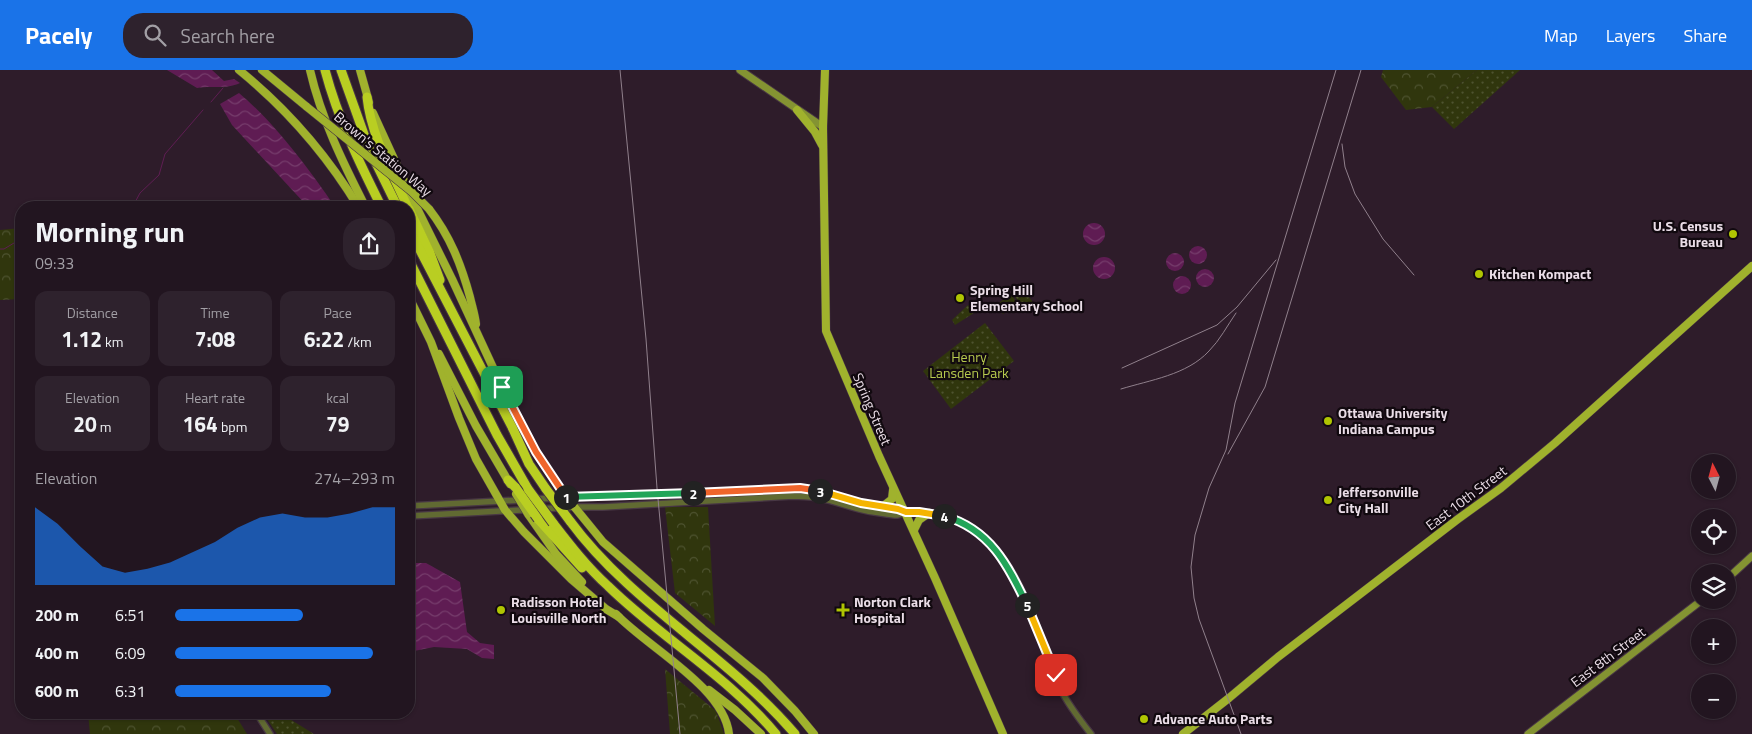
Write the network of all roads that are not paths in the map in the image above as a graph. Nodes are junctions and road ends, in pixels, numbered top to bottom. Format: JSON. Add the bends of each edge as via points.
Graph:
{"nodes":[{"id":1,"x":239,"y":70,"type":"edge"},
{"id":2,"x":262,"y":70,"type":"edge"},
{"id":3,"x":310,"y":70,"type":"edge"},
{"id":4,"x":325,"y":70,"type":"edge"},
{"id":5,"x":341,"y":70,"type":"edge"},
{"id":6,"x":360,"y":70,"type":"edge"},
{"id":7,"x":740,"y":70,"type":"edge"},
{"id":8,"x":825,"y":70,"type":"edge"},
{"id":9,"x":367,"y":97,"type":"junction"},
{"id":10,"x":797,"y":110,"type":"junction"},
{"id":11,"x":823,"y":127,"type":"junction"},
{"id":12,"x":823,"y":149,"type":"junction"},
{"id":13,"x":355,"y":201,"type":"edge"},
{"id":14,"x":363,"y":201,"type":"edge"},
{"id":15,"x":379,"y":201,"type":"edge"},
{"id":16,"x":395,"y":201,"type":"edge"},
{"id":17,"x":405,"y":201,"type":"edge"},
{"id":18,"x":413,"y":201,"type":"edge"},
{"id":19,"x":415,"y":204,"type":"edge"},
{"id":20,"x":415,"y":224,"type":"edge"},
{"id":21,"x":415,"y":241,"type":"edge"},
{"id":22,"x":1752,"y":266,"type":"edge"},
{"id":23,"x":415,"y":272,"type":"edge"},
{"id":24,"x":442,"y":293,"type":"junction"},
{"id":25,"x":415,"y":309,"type":"edge"},
{"id":26,"x":477,"y":333,"type":"junction"},
{"id":27,"x":431,"y":342,"type":"junction"},
{"id":28,"x":508,"y":480,"type":"joint"},
{"id":29,"x":893,"y":488,"type":"junction"},
{"id":30,"x":514,"y":489,"type":"junction"},
{"id":31,"x":566,"y":497,"type":"junction"},
{"id":32,"x":500,"y":501,"type":"junction"},
{"id":33,"x":415,"y":506,"type":"edge"},
{"id":34,"x":575,"y":507,"type":"junction"},
{"id":35,"x":882,"y":507,"type":"junction"},
{"id":36,"x":505,"y":510,"type":"junction"},
{"id":37,"x":906,"y":512,"type":"junction"},
{"id":38,"x":929,"y":513,"type":"junction"},
{"id":39,"x":415,"y":516,"type":"edge"},
{"id":40,"x":914,"y":530,"type":"junction"},
{"id":41,"x":1752,"y":556,"type":"edge"},
{"id":42,"x":1736,"y":571,"type":"edge"},
{"id":43,"x":606,"y":586,"type":"junction"},
{"id":44,"x":1691,"y":608,"type":"edge"},
{"id":45,"x":619,"y":617,"type":"junction"},
{"id":46,"x":687,"y":674,"type":"junction"},
{"id":47,"x":260,"y":719,"type":"edge"},
{"id":48,"x":270,"y":734,"type":"edge"},
{"id":49,"x":729,"y":734,"type":"edge"},
{"id":50,"x":760,"y":734,"type":"edge"},
{"id":51,"x":776,"y":734,"type":"edge"},
{"id":52,"x":795,"y":734,"type":"edge"},
{"id":53,"x":814,"y":734,"type":"edge"},
{"id":54,"x":1003,"y":734,"type":"edge"},
{"id":55,"x":1091,"y":734,"type":"edge"},
{"id":56,"x":1183,"y":734,"type":"edge"},
{"id":57,"x":1528,"y":734,"type":"edge"}],
"edges":[{"from":1,"to":13,"type":"main road","via":[[305,133],[339,175]]},
{"from":2,"to":26,"type":"main road","name":"Brown's Station Way","bridge":true,"via":[[429,209],[456,253]]},
{"from":3,"to":14,"type":"main road","via":[[328,129]]},
{"from":4,"to":15,"type":"highway","via":[[350,143]]},
{"from":5,"to":16,"type":"highway","via":[[370,151]]},
{"from":6,"to":9,"type":"main road"},
{"from":7,"to":10,"type":"main road"},
{"from":8,"to":11,"type":"main road","name":"Spring Street"},
{"from":9,"to":17,"type":"highway","via":[[369,116]]},
{"from":9,"to":18,"type":"main road"},
{"from":10,"to":11,"type":"main road"},
{"from":10,"to":12,"type":"main road","via":[[815,132]]},
{"from":11,"to":12,"type":"main road","name":"Spring Street"},
{"from":12,"to":29,"type":"main road","name":"Spring Street","via":[[826,331]]},
{"from":19,"to":26,"type":"main road"},
{"from":20,"to":24,"type":"highway","via":[[438,275]]},
{"from":21,"to":24,"type":"highway"},
{"from":22,"to":56,"type":"main road","name":"East 10th Street","via":[[1501,488],[1278,657]]},
{"from":23,"to":43,"type":"highway","bridge":true,"via":[[497,435],[528,489]]},
{"from":24,"to":52,"type":"highway","bridge":true,"via":[[529,464],[570,521],[636,592],[752,688]]},
{"from":25,"to":27,"type":"main road"},
{"from":26,"to":31,"type":"main road","via":[[521,425]]},
{"from":27,"to":28,"type":"main road"},
{"from":27,"to":32,"type":"main road","via":[[476,459]]},
{"from":28,"to":30,"type":"highway"},
{"from":29,"to":35,"type":"main road","via":[[892,499]]},
{"from":29,"to":37,"type":"main road","name":"Spring Street"},
{"from":30,"to":43,"type":"highway","bridge":true,"via":[[561,546],[588,574]]},
{"from":30,"to":45,"type":"main road","bridge":true,"via":[[556,554]]},
{"from":31,"to":32,"type":"street"},
{"from":31,"to":34,"type":"main road"},
{"from":31,"to":35,"type":"street","via":[[800,488]]},
{"from":32,"to":33,"type":"street"},
{"from":32,"to":36,"type":"main road"},
{"from":34,"to":36,"type":"street"},
{"from":34,"to":37,"type":"street","via":[[793,496],[819,498],[872,512],[898,515]]},
{"from":34,"to":53,"type":"main road","via":[[603,542],[763,678]]},
{"from":35,"to":37,"type":"street"},
{"from":36,"to":39,"type":"street"},
{"from":36,"to":45,"type":"main road","via":[[571,579],[606,610]]},
{"from":37,"to":38,"type":"street"},
{"from":37,"to":40,"type":"main road","name":"Spring Street"},
{"from":38,"to":40,"type":"main road","via":[[919,520]]},
{"from":38,"to":55,"type":"street","via":[[966,524],[1003,558],[1035,620],[1065,696]]},
{"from":40,"to":54,"type":"main road","name":"Spring Street"},
{"from":41,"to":42,"type":"main road"},
{"from":43,"to":51,"type":"highway","via":[[728,686]]},
{"from":44,"to":57,"type":"main road","name":"East 8th Street"},
{"from":45,"to":46,"type":"main road"},
{"from":46,"to":49,"type":"main road","via":[[718,705],[727,721]]},
{"from":46,"to":50,"type":"main road","via":[[735,710]]},
{"from":47,"to":48,"type":"street"}]}
